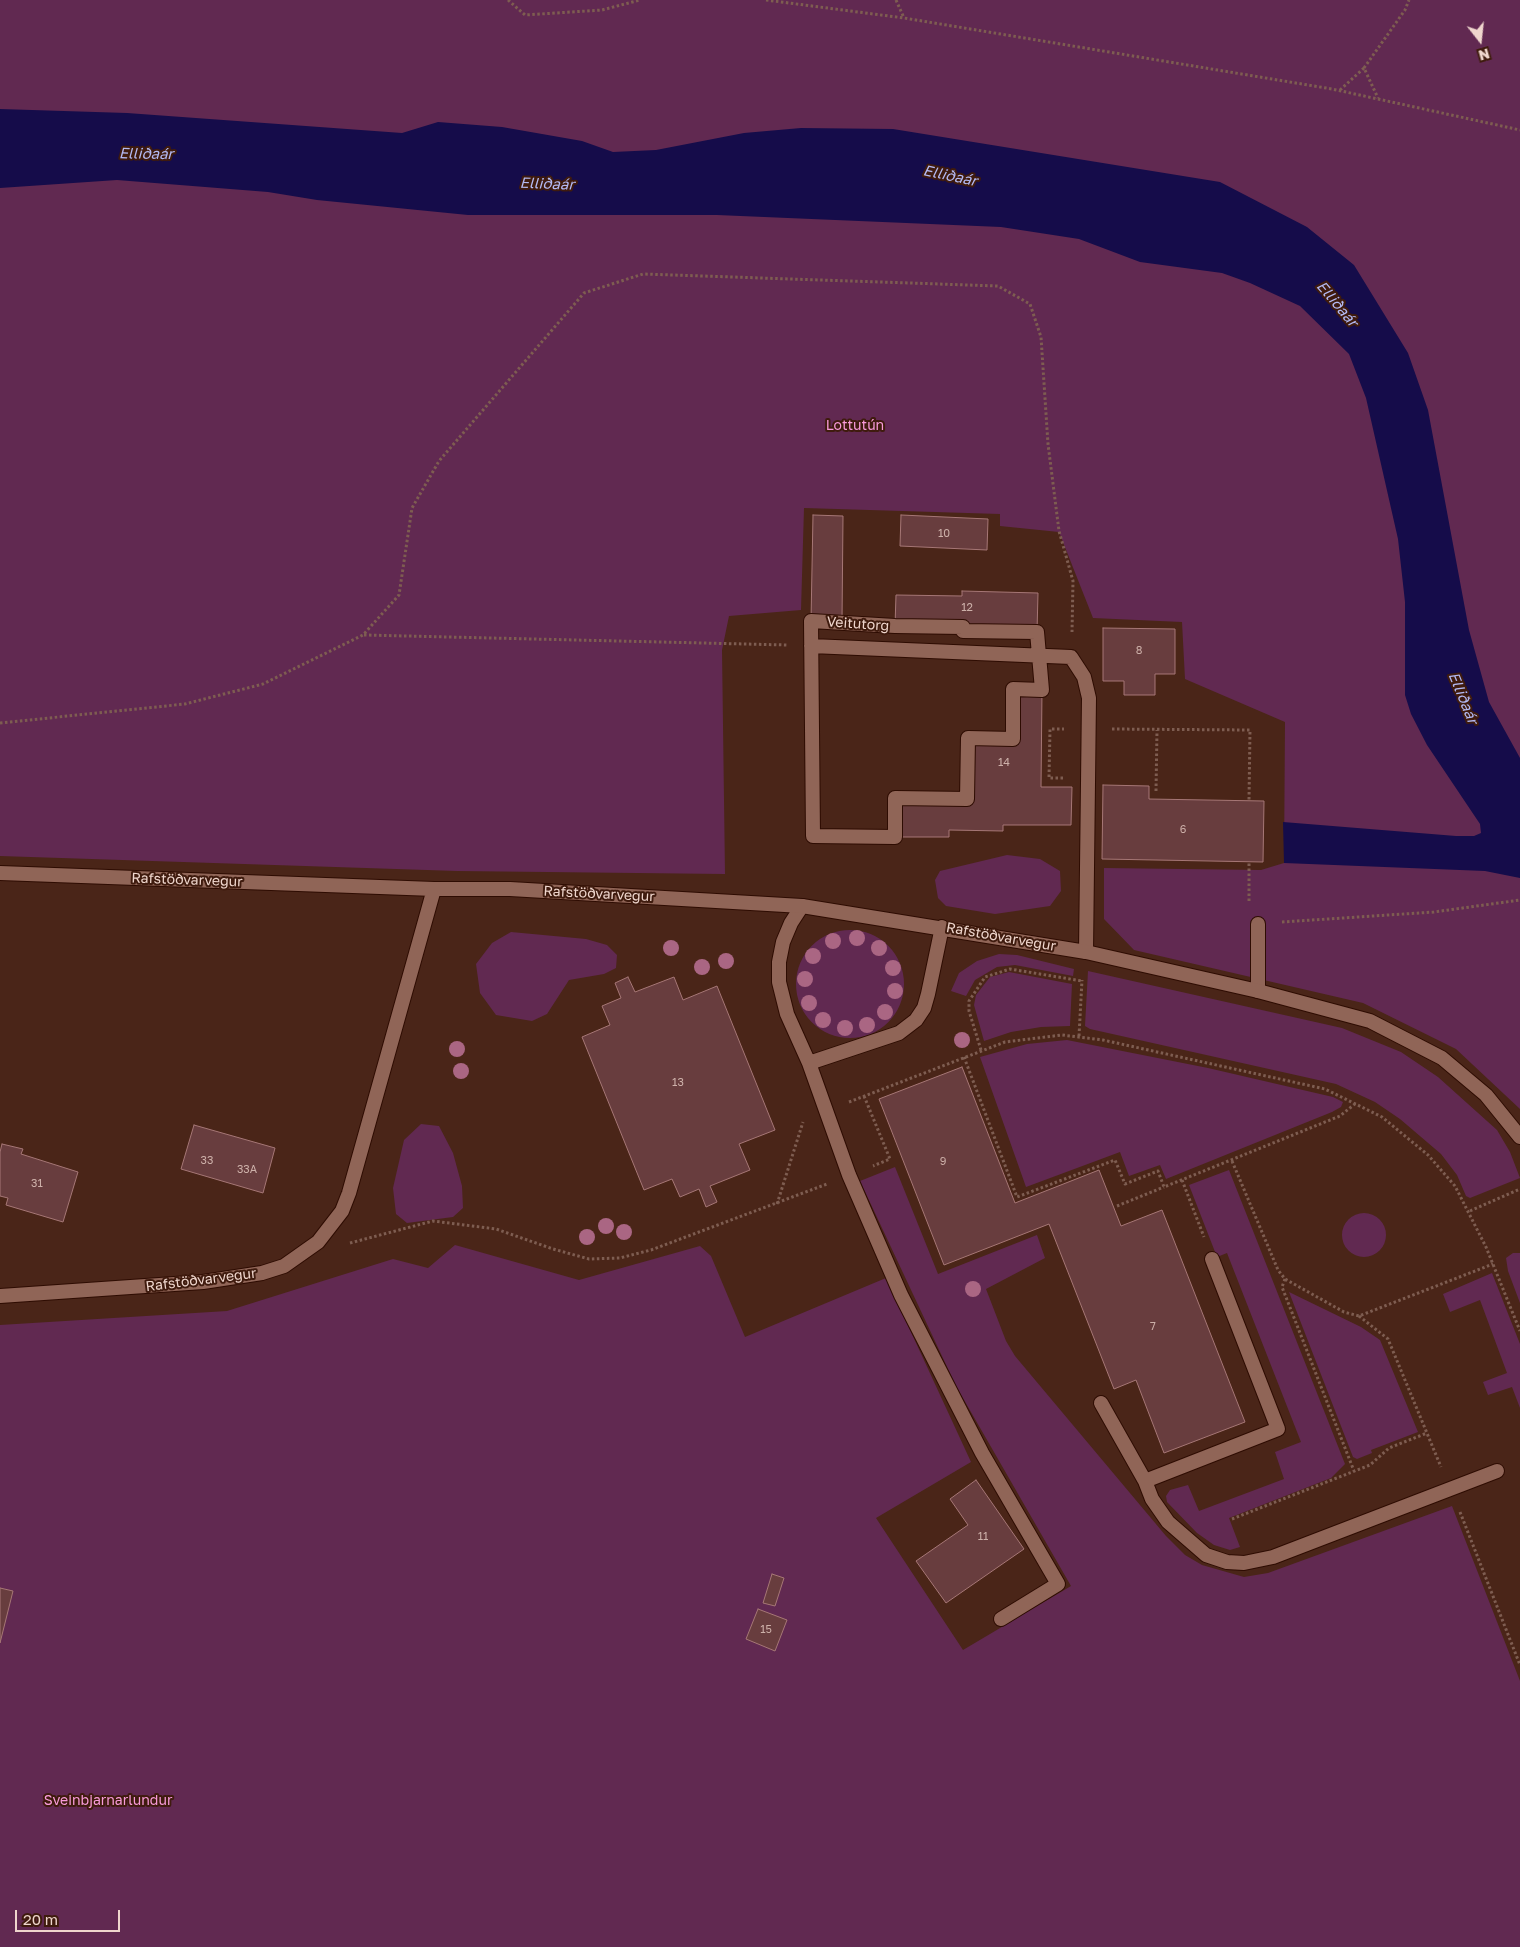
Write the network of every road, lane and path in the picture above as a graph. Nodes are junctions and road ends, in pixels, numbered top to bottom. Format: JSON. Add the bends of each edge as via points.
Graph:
{"nodes":[{"id":1,"x":508,"y":0,"type":"edge"},
{"id":2,"x":640,"y":0,"type":"edge"},
{"id":3,"x":766,"y":0,"type":"edge"},
{"id":4,"x":896,"y":0,"type":"edge"},
{"id":5,"x":1409,"y":0,"type":"edge"},
{"id":6,"x":904,"y":18,"type":"junction"},
{"id":7,"x":1364,"y":68,"type":"junction"},
{"id":8,"x":1340,"y":90,"type":"junction"},
{"id":9,"x":1378,"y":99,"type":"junction"},
{"id":10,"x":1520,"y":130,"type":"edge"},
{"id":11,"x":363,"y":635,"type":"junction"},
{"id":12,"x":811,"y":646,"type":"junction"},
{"id":13,"x":1039,"y":656,"type":"junction"},
{"id":14,"x":1071,"y":658,"type":"junction"},
{"id":15,"x":0,"y":723,"type":"edge"},
{"id":16,"x":1089,"y":729,"type":"junction"},
{"id":17,"x":1156,"y":730,"type":"junction"},
{"id":18,"x":1088,"y":779,"type":"junction"},
{"id":19,"x":1156,"y":791,"type":"dead end"},
{"id":20,"x":1249,"y":800,"type":"dead end"},
{"id":21,"x":1250,"y":862,"type":"dead end"},
{"id":22,"x":0,"y":873,"type":"edge"},
{"id":23,"x":434,"y":889,"type":"junction"},
{"id":24,"x":1520,"y":900,"type":"edge"},
{"id":25,"x":802,"y":906,"type":"junction"},
{"id":26,"x":1258,"y":924,"type":"junction"},
{"id":27,"x":942,"y":927,"type":"junction"},
{"id":28,"x":1086,"y":952,"type":"junction"},
{"id":29,"x":1082,"y":981,"type":"junction"},
{"id":30,"x":1258,"y":991,"type":"junction"},
{"id":31,"x":1079,"y":1036,"type":"junction"},
{"id":32,"x":982,"y":1050,"type":"junction"},
{"id":33,"x":964,"y":1057,"type":"junction"},
{"id":34,"x":809,"y":1063,"type":"junction"},
{"id":35,"x":882,"y":1089,"type":"dead end"},
{"id":36,"x":864,"y":1096,"type":"dead end"},
{"id":37,"x":1356,"y":1104,"type":"junction"},
{"id":38,"x":1520,"y":1137,"type":"edge"},
{"id":39,"x":1232,"y":1161,"type":"junction"},
{"id":40,"x":850,"y":1176,"type":"junction"},
{"id":41,"x":1182,"y":1180,"type":"junction"},
{"id":42,"x":1164,"y":1187,"type":"junction"},
{"id":43,"x":1520,"y":1188,"type":"edge"},
{"id":44,"x":1117,"y":1206,"type":"dead end"},
{"id":45,"x":1470,"y":1212,"type":"junction"},
{"id":46,"x":347,"y":1244,"type":"dead end"},
{"id":47,"x":1212,"y":1259,"type":"joint"},
{"id":48,"x":1493,"y":1264,"type":"junction"},
{"id":49,"x":1284,"y":1279,"type":"junction"},
{"id":50,"x":0,"y":1296,"type":"edge"},
{"id":51,"x":1520,"y":1331,"type":"edge"},
{"id":52,"x":1101,"y":1403,"type":"dead end"},
{"id":53,"x":1427,"y":1433,"type":"dead end"},
{"id":54,"x":1497,"y":1471,"type":"dead end"},
{"id":55,"x":1354,"y":1472,"type":"junction"},
{"id":56,"x":1145,"y":1481,"type":"junction"},
{"id":57,"x":1232,"y":1519,"type":"dead end"},
{"id":58,"x":1001,"y":1619,"type":"dead end"}],
"edges":[{"from":1,"to":2,"type":"path","via":[[526,15],[602,10]]},
{"from":3,"to":6,"type":"path"},
{"from":4,"to":6,"type":"path"},
{"from":5,"to":7,"type":"path"},
{"from":6,"to":8,"type":"path"},
{"from":7,"to":8,"type":"path"},
{"from":7,"to":9,"type":"path"},
{"from":8,"to":9,"type":"path"},
{"from":9,"to":10,"type":"path"},
{"from":11,"to":12,"type":"path"},
{"from":11,"to":14,"type":"path","via":[[399,595],[412,508],[439,461],[584,293],[643,274],[653,274],[998,286],[1030,304],[1041,337],[1048,444],[1059,531],[1073,581]]},
{"from":11,"to":15,"type":"path","via":[[263,684],[185,704]]},
{"from":12,"to":13,"type":"street"},
{"from":12,"to":13,"type":"street","name":"Veitutorg","via":[[811,621],[842,621],[963,627],[963,631],[1037,632]]},
{"from":12,"to":13,"type":"street","name":"Veitutorg","via":[[813,836],[895,836],[895,798],[967,799],[968,738],[1013,739],[1013,689],[1042,690]]},
{"from":13,"to":14,"type":"street"},
{"from":14,"to":16,"type":"street","via":[[1084,678],[1089,698]]},
{"from":16,"to":17,"type":"path"},
{"from":16,"to":18,"type":"street"},
{"from":16,"to":18,"type":"path","via":[[1050,729],[1050,778]]},
{"from":17,"to":19,"type":"path"},
{"from":17,"to":20,"type":"path","via":[[1250,730]]},
{"from":18,"to":28,"type":"street"},
{"from":21,"to":26,"type":"path","via":[[1249,907]]},
{"from":22,"to":23,"type":"street","name":"Rafstöðvarvegur"},
{"from":23,"to":25,"type":"street","name":"Rafstöðvarvegur","via":[[510,889]]},
{"from":23,"to":50,"type":"street","name":"Rafstöðvarvegur","via":[[349,1193],[342,1211],[318,1242],[284,1266],[262,1273],[203,1282]]},
{"from":24,"to":26,"type":"path","via":[[1434,912]]},
{"from":25,"to":27,"type":"street","name":"Rafstöðvarvegur"},
{"from":25,"to":34,"type":"street","via":[[783,942],[779,982],[788,1014]]},
{"from":26,"to":30,"type":"street"},
{"from":27,"to":28,"type":"street","name":"Rafstöðvarvegur"},
{"from":27,"to":34,"type":"street","via":[[928,994],[916,1020],[899,1033]]},
{"from":28,"to":29,"type":"path"},
{"from":28,"to":30,"type":"street","name":"Rafstöðvarvegur"},
{"from":29,"to":31,"type":"path"},
{"from":29,"to":32,"type":"path","via":[[1010,969],[985,977],[969,1001],[969,1011]]},
{"from":30,"to":38,"type":"street","name":"Rafstöðvarvegur","via":[[1370,1022],[1442,1058],[1486,1095]]},
{"from":31,"to":32,"type":"path","via":[[1026,1038]]},
{"from":31,"to":37,"type":"path","via":[[1316,1086]]},
{"from":32,"to":33,"type":"path"},
{"from":33,"to":35,"type":"path"},
{"from":33,"to":42,"type":"path","via":[[1017,1197],[1115,1160],[1125,1184],[1158,1171]]},
{"from":34,"to":40,"type":"street"},
{"from":36,"to":40,"type":"path","via":[[890,1159]]},
{"from":37,"to":39,"type":"path","via":[[1340,1116]]},
{"from":37,"to":45,"type":"path","via":[[1382,1117],[1428,1155],[1455,1186]]},
{"from":39,"to":41,"type":"path"},
{"from":39,"to":49,"type":"path"},
{"from":40,"to":46,"type":"path","via":[[651,1250],[620,1258],[589,1259],[496,1229],[434,1221]]},
{"from":40,"to":58,"type":"street","via":[[901,1295],[982,1453],[1058,1584]]},
{"from":41,"to":42,"type":"path"},
{"from":41,"to":47,"type":"path"},
{"from":42,"to":44,"type":"path"},
{"from":43,"to":45,"type":"path"},
{"from":45,"to":48,"type":"path"},
{"from":47,"to":56,"type":"street","via":[[1278,1429]]},
{"from":48,"to":49,"type":"path","via":[[1359,1316],[1344,1312]]},
{"from":48,"to":51,"type":"path"},
{"from":49,"to":55,"type":"path","via":[[1282,1287]]},
{"from":52,"to":56,"type":"street"},
{"from":53,"to":55,"type":"path","via":[[1390,1448],[1370,1465]]},
{"from":54,"to":56,"type":"street","via":[[1273,1557],[1244,1563],[1227,1562],[1206,1555],[1183,1538],[1152,1499]]},
{"from":55,"to":57,"type":"path"}]}
